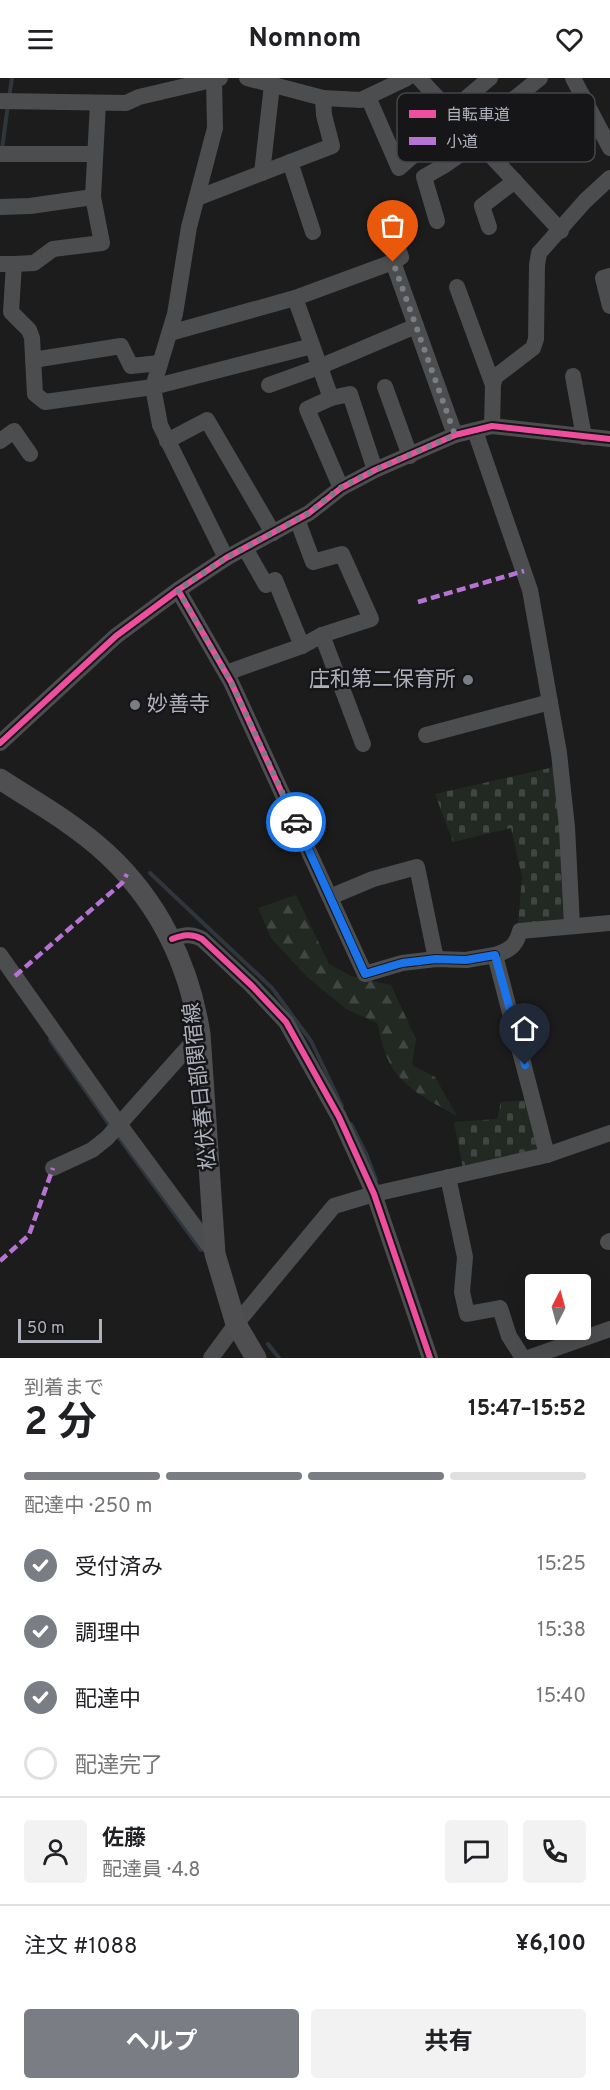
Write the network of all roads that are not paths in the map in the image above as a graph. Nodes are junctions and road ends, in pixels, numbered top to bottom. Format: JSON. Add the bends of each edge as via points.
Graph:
{"nodes":[{"id":1,"x":247,"y":78,"type":"edge"},
{"id":2,"x":407,"y":78,"type":"edge"},
{"id":3,"x":420,"y":78,"type":"edge"},
{"id":4,"x":490,"y":78,"type":"edge"},
{"id":5,"x":540,"y":78,"type":"edge"},
{"id":6,"x":573,"y":78,"type":"edge"},
{"id":7,"x":216,"y":79,"type":"edge"},
{"id":8,"x":272,"y":85,"type":"junction"},
{"id":9,"x":433,"y":93,"type":"edge"},
{"id":10,"x":475,"y":93,"type":"edge"},
{"id":11,"x":521,"y":93,"type":"edge"},
{"id":12,"x":581,"y":93,"type":"edge"},
{"id":13,"x":368,"y":97,"type":"junction"},
{"id":14,"x":323,"y":98,"type":"junction"},
{"id":15,"x":0,"y":101,"type":"edge"},
{"id":16,"x":98,"y":103,"type":"junction"},
{"id":17,"x":595,"y":119,"type":"edge"},
{"id":18,"x":610,"y":148,"type":"edge"},
{"id":19,"x":0,"y":154,"type":"edge"},
{"id":20,"x":95,"y":154,"type":"junction"},
{"id":21,"x":290,"y":162,"type":"junction"},
{"id":22,"x":405,"y":162,"type":"edge"},
{"id":23,"x":449,"y":162,"type":"edge"},
{"id":24,"x":496,"y":162,"type":"edge"},
{"id":25,"x":262,"y":173,"type":"junction"},
{"id":26,"x":610,"y":178,"type":"edge"},
{"id":27,"x":514,"y":181,"type":"junction"},
{"id":28,"x":93,"y":196,"type":"junction"},
{"id":29,"x":197,"y":198,"type":"junction"},
{"id":30,"x":0,"y":207,"type":"edge"},
{"id":31,"x":388,"y":218,"type":"dead end"},
{"id":32,"x":437,"y":221,"type":"dead end"},
{"id":33,"x":489,"y":227,"type":"dead end"},
{"id":34,"x":561,"y":231,"type":"junction"},
{"id":35,"x":313,"y":232,"type":"dead end"},
{"id":36,"x":393,"y":262,"type":"junction"},
{"id":37,"x":7,"y":264,"type":"edge"},
{"id":38,"x":610,"y":276,"type":"edge"},
{"id":39,"x":458,"y":287,"type":"dead end"},
{"id":40,"x":295,"y":298,"type":"junction"},
{"id":41,"x":610,"y":306,"type":"edge"},
{"id":42,"x":416,"y":326,"type":"junction"},
{"id":43,"x":170,"y":333,"type":"junction"},
{"id":44,"x":312,"y":346,"type":"junction"},
{"id":45,"x":33,"y":360,"type":"junction"},
{"id":46,"x":159,"y":363,"type":"junction"},
{"id":47,"x":318,"y":367,"type":"junction"},
{"id":48,"x":573,"y":376,"type":"dead end"},
{"id":49,"x":269,"y":385,"type":"dead end"},
{"id":50,"x":493,"y":385,"type":"junction"},
{"id":51,"x":153,"y":387,"type":"junction"},
{"id":52,"x":386,"y":387,"type":"dead end"},
{"id":53,"x":331,"y":398,"type":"junction"},
{"id":54,"x":492,"y":426,"type":"junction"},
{"id":55,"x":476,"y":431,"type":"junction"},
{"id":56,"x":455,"y":435,"type":"junction"},
{"id":57,"x":584,"y":438,"type":"junction"},
{"id":58,"x":610,"y":439,"type":"edge"},
{"id":59,"x":0,"y":441,"type":"edge"},
{"id":60,"x":168,"y":441,"type":"junction"},
{"id":61,"x":30,"y":454,"type":"dead end"},
{"id":62,"x":410,"y":456,"type":"junction"},
{"id":63,"x":375,"y":470,"type":"junction"},
{"id":64,"x":340,"y":488,"type":"junction"},
{"id":65,"x":297,"y":519,"type":"junction"},
{"id":66,"x":273,"y":533,"type":"junction"},
{"id":67,"x":245,"y":548,"type":"junction"},
{"id":68,"x":226,"y":558,"type":"junction"},
{"id":69,"x":178,"y":590,"type":"junction"},
{"id":70,"x":322,"y":635,"type":"junction"},
{"id":71,"x":302,"y":646,"type":"junction"},
{"id":72,"x":226,"y":674,"type":"junction"},
{"id":73,"x":550,"y":702,"type":"junction"},
{"id":74,"x":426,"y":735,"type":"dead end"},
{"id":75,"x":0,"y":743,"type":"edge"},
{"id":76,"x":363,"y":744,"type":"dead end"},
{"id":77,"x":0,"y":779,"type":"edge"},
{"id":78,"x":330,"y":897,"type":"junction"},
{"id":79,"x":610,"y":923,"type":"edge"},
{"id":80,"x":572,"y":925,"type":"junction"},
{"id":81,"x":172,"y":939,"type":"junction"},
{"id":82,"x":0,"y":955,"type":"edge"},
{"id":83,"x":495,"y":955,"type":"junction"},
{"id":84,"x":436,"y":959,"type":"junction"},
{"id":85,"x":200,"y":1034,"type":"junction"},
{"id":86,"x":119,"y":1124,"type":"junction"},
{"id":87,"x":610,"y":1133,"type":"edge"},
{"id":88,"x":547,"y":1155,"type":"junction"},
{"id":89,"x":53,"y":1168,"type":"dead end"},
{"id":90,"x":448,"y":1177,"type":"junction"},
{"id":91,"x":374,"y":1194,"type":"junction"},
{"id":92,"x":215,"y":1254,"type":"junction"},
{"id":93,"x":236,"y":1324,"type":"junction"},
{"id":94,"x":610,"y":1329,"type":"edge"},
{"id":95,"x":211,"y":1358,"type":"edge"},
{"id":96,"x":256,"y":1358,"type":"edge"},
{"id":97,"x":430,"y":1358,"type":"edge"},
{"id":98,"x":523,"y":1358,"type":"edge"},
{"id":99,"x":528,"y":1358,"type":"edge"}],
"edges":[{"from":1,"to":8,"type":"street"},
{"from":2,"to":13,"type":"street"},
{"from":3,"to":9,"type":"street"},
{"from":4,"to":10,"type":"street"},
{"from":5,"to":11,"type":"street"},
{"from":6,"to":12,"type":"street"},
{"from":7,"to":16,"type":"street","via":[[126,103]]},
{"from":7,"to":29,"type":"street","via":[[215,128]]},
{"from":8,"to":14,"type":"street"},
{"from":8,"to":25,"type":"street"},
{"from":13,"to":14,"type":"street"},
{"from":13,"to":22,"type":"street","via":[[399,168]]},
{"from":14,"to":21,"type":"street","via":[[332,147]]},
{"from":15,"to":16,"type":"street"},
{"from":16,"to":20,"type":"street"},
{"from":17,"to":18,"type":"street"},
{"from":19,"to":20,"type":"street"},
{"from":20,"to":28,"type":"street"},
{"from":21,"to":25,"type":"street"},
{"from":21,"to":35,"type":"street"},
{"from":23,"to":32,"type":"street","via":[[424,177]]},
{"from":24,"to":27,"type":"street"},
{"from":25,"to":29,"type":"street"},
{"from":26,"to":34,"type":"street"},
{"from":27,"to":33,"type":"street","via":[[482,206]]},
{"from":27,"to":34,"type":"street"},
{"from":28,"to":30,"type":"street"},
{"from":28,"to":37,"type":"street","via":[[102,243],[53,249],[34,263]]},
{"from":29,"to":43,"type":"street"},
{"from":31,"to":36,"type":"street","via":[[401,257]]},
{"from":34,"to":50,"type":"street","via":[[539,253],[533,348],[495,377]]},
{"from":36,"to":40,"type":"street"},
{"from":36,"to":42,"type":"street"},
{"from":37,"to":45,"type":"street","via":[[11,312],[29,330]]},
{"from":38,"to":41,"type":"street","via":[[603,278]]},
{"from":39,"to":50,"type":"street"},
{"from":40,"to":43,"type":"street"},
{"from":40,"to":44,"type":"street"},
{"from":42,"to":47,"type":"street"},
{"from":42,"to":56,"type":"street"},
{"from":43,"to":46,"type":"street"},
{"from":44,"to":47,"type":"street"},
{"from":44,"to":51,"type":"street"},
{"from":45,"to":46,"type":"street","via":[[121,346],[131,366]]},
{"from":45,"to":51,"type":"street","via":[[35,394],[45,402]]},
{"from":46,"to":51,"type":"street"},
{"from":47,"to":49,"type":"street"},
{"from":47,"to":53,"type":"street"},
{"from":48,"to":57,"type":"street"},
{"from":50,"to":54,"type":"street"},
{"from":51,"to":60,"type":"street","via":[[160,425]]},
{"from":52,"to":62,"type":"street"},
{"from":53,"to":63,"type":"street","via":[[350,394]]},
{"from":53,"to":64,"type":"street","via":[[307,409]]},
{"from":54,"to":55,"type":"street"},
{"from":54,"to":57,"type":"street"},
{"from":55,"to":56,"type":"street"},
{"from":55,"to":73,"type":"street","via":[[530,590]]},
{"from":56,"to":62,"type":"street"},
{"from":57,"to":58,"type":"street"},
{"from":59,"to":61,"type":"street","via":[[14,431]]},
{"from":60,"to":66,"type":"street","via":[[207,420]]},
{"from":60,"to":68,"type":"street"},
{"from":62,"to":63,"type":"street"},
{"from":63,"to":64,"type":"street"},
{"from":64,"to":65,"type":"street"},
{"from":65,"to":66,"type":"street"},
{"from":65,"to":70,"type":"street","via":[[313,562],[342,554],[370,619]]},
{"from":66,"to":67,"type":"street"},
{"from":67,"to":68,"type":"street"},
{"from":67,"to":71,"type":"street","via":[[266,585],[275,580]]},
{"from":68,"to":69,"type":"street"},
{"from":69,"to":72,"type":"street"},
{"from":69,"to":75,"type":"street","via":[[116,636]]},
{"from":70,"to":71,"type":"street"},
{"from":70,"to":76,"type":"street"},
{"from":71,"to":72,"type":"street"},
{"from":72,"to":78,"type":"street"},
{"from":73,"to":74,"type":"street"},
{"from":73,"to":80,"type":"street","via":[[567,827]]},
{"from":77,"to":81,"type":"main road","name":"松伏春日部関宿線","via":[[104,852],[128,874]]},
{"from":78,"to":84,"type":"street","via":[[365,974],[402,963]]},
{"from":78,"to":84,"type":"street","via":[[417,867]]},
{"from":79,"to":80,"type":"street"},
{"from":80,"to":83,"type":"street","via":[[520,931],[507,951]]},
{"from":81,"to":85,"type":"main road","name":"松伏春日部関宿線","via":[[188,980]]},
{"from":81,"to":91,"type":"street","via":[[194,934],[202,939],[286,1022],[339,1117]]},
{"from":82,"to":86,"type":"street"},
{"from":83,"to":84,"type":"street","via":[[466,960]]},
{"from":83,"to":88,"type":"street"},
{"from":85,"to":86,"type":"street"},
{"from":85,"to":92,"type":"main road","name":"松伏春日部関宿線"},
{"from":86,"to":89,"type":"street","via":[[92,1150]]},
{"from":86,"to":92,"type":"street"},
{"from":87,"to":88,"type":"street"},
{"from":88,"to":90,"type":"street"},
{"from":90,"to":91,"type":"street"},
{"from":90,"to":98,"type":"street","via":[[465,1257],[462,1293],[467,1314],[500,1308],[509,1336]]},
{"from":91,"to":93,"type":"street","via":[[334,1206]]},
{"from":91,"to":97,"type":"street"},
{"from":92,"to":93,"type":"main road","name":"松伏春日部関宿線"},
{"from":93,"to":95,"type":"street"},
{"from":93,"to":96,"type":"main road","name":"松伏春日部関宿線"},
{"from":94,"to":99,"type":"street"}]}
